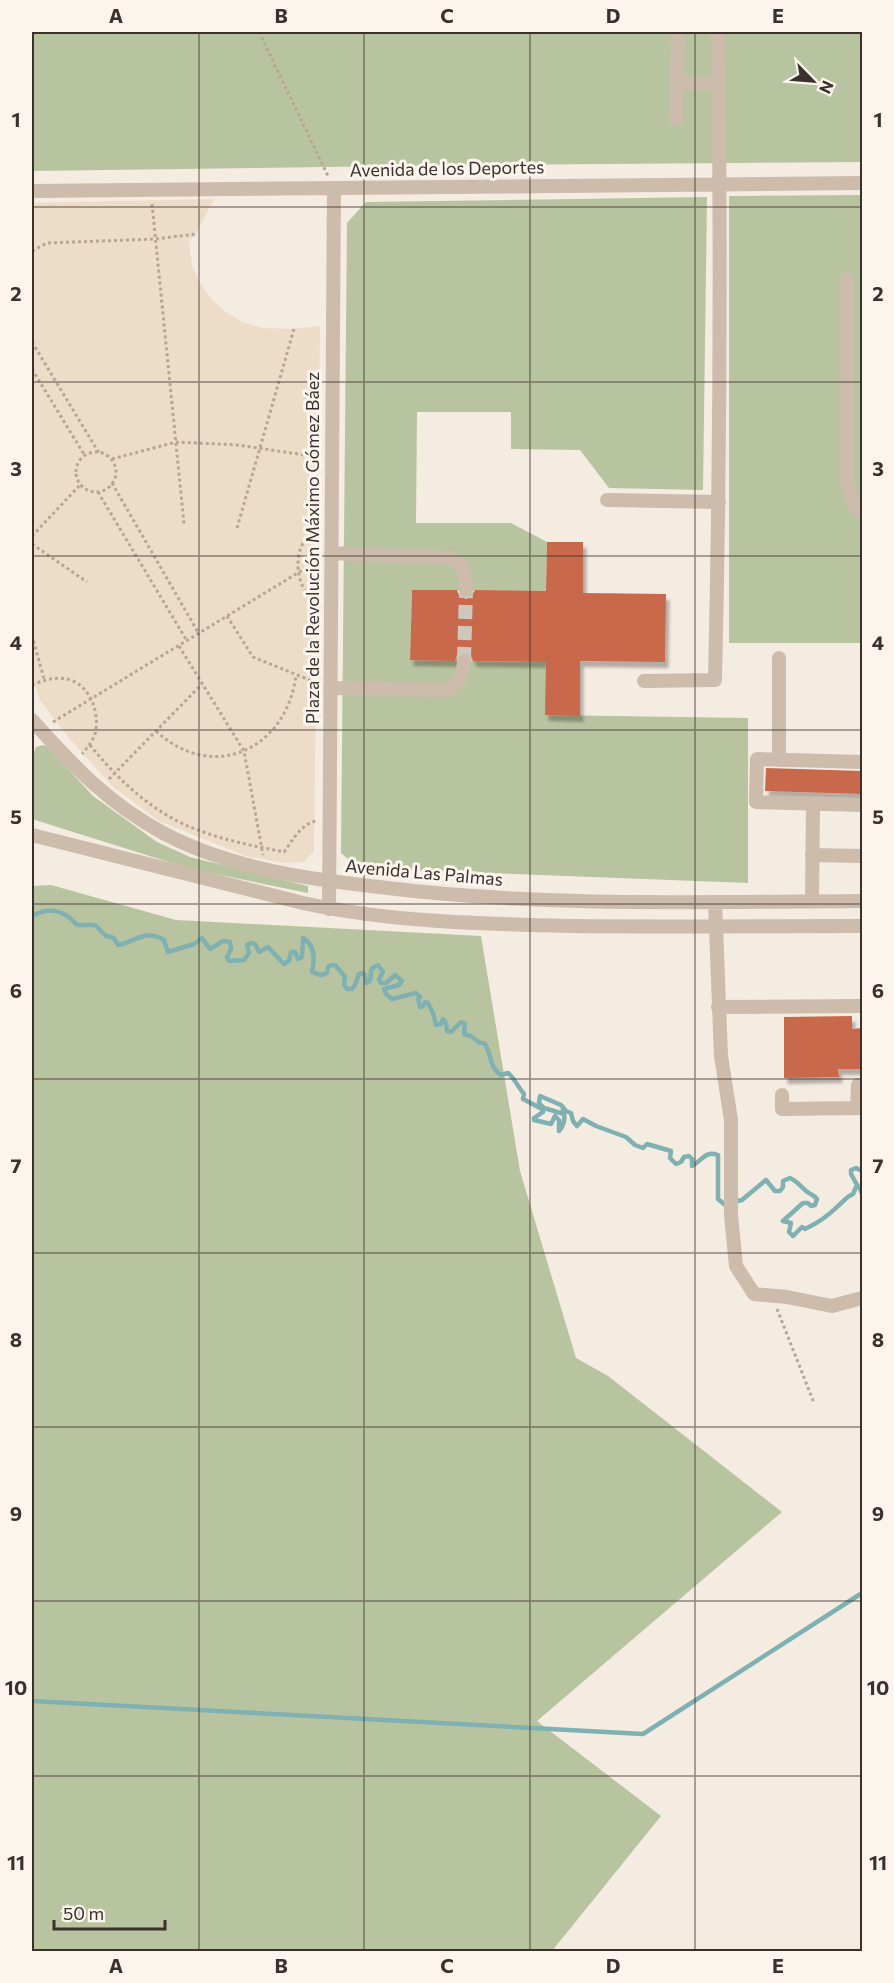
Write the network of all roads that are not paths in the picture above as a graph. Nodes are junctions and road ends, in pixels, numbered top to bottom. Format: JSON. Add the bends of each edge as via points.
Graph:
{"nodes":[{"id":1,"x":678,"y":32,"type":"edge"},
{"id":2,"x":718,"y":32,"type":"edge"},
{"id":3,"x":677,"y":83,"type":"junction"},
{"id":4,"x":718,"y":84,"type":"junction"},
{"id":5,"x":676,"y":119,"type":"dead end"},
{"id":6,"x":862,"y":183,"type":"edge"},
{"id":7,"x":720,"y":184,"type":"junction"},
{"id":8,"x":334,"y":188,"type":"junction"},
{"id":9,"x":32,"y":191,"type":"edge"},
{"id":10,"x":847,"y":279,"type":"dead end"},
{"id":11,"x":862,"y":393,"type":"edge"},
{"id":12,"x":847,"y":394,"type":"junction"},
{"id":13,"x":607,"y":500,"type":"dead end"},
{"id":14,"x":719,"y":502,"type":"junction"},
{"id":15,"x":862,"y":511,"type":"edge"},
{"id":16,"x":331,"y":553,"type":"junction"},
{"id":17,"x":466,"y":590,"type":"tunnel mouth"},
{"id":18,"x":779,"y":658,"type":"dead end"},
{"id":19,"x":464,"y":661,"type":"tunnel mouth"},
{"id":20,"x":644,"y":681,"type":"dead end"},
{"id":21,"x":330,"y":688,"type":"junction"},
{"id":22,"x":36,"y":725,"type":"edge"},
{"id":23,"x":779,"y":760,"type":"junction"},
{"id":24,"x":862,"y":762,"type":"edge"},
{"id":25,"x":813,"y":804,"type":"junction"},
{"id":26,"x":862,"y":805,"type":"edge"},
{"id":27,"x":32,"y":835,"type":"edge"},
{"id":28,"x":812,"y":855,"type":"junction"},
{"id":29,"x":862,"y":856,"type":"edge"},
{"id":30,"x":329,"y":882,"type":"junction"},
{"id":31,"x":812,"y":901,"type":"junction"},
{"id":32,"x":862,"y":901,"type":"edge"},
{"id":33,"x":715,"y":902,"type":"junction"},
{"id":34,"x":329,"y":909,"type":"junction"},
{"id":35,"x":862,"y":926,"type":"edge"},
{"id":36,"x":715,"y":928,"type":"junction"},
{"id":37,"x":718,"y":1006,"type":"junction"},
{"id":38,"x":862,"y":1006,"type":"edge"},
{"id":39,"x":858,"y":1085,"type":"dead end"},
{"id":40,"x":782,"y":1095,"type":"dead end"},
{"id":41,"x":860,"y":1108,"type":"edge"},
{"id":42,"x":862,"y":1298,"type":"edge"}],
"edges":[{"from":1,"to":3,"type":"street"},
{"from":2,"to":4,"type":"street"},
{"from":3,"to":4,"type":"street"},
{"from":3,"to":5,"type":"street"},
{"from":4,"to":7,"type":"street"},
{"from":6,"to":7,"type":"street","name":"Avenida de los Deportes"},
{"from":7,"to":8,"type":"street","name":"Avenida de los Deportes"},
{"from":7,"to":14,"type":"street"},
{"from":8,"to":9,"type":"street","name":"Avenida de los Deportes"},
{"from":8,"to":16,"type":"street","name":"Plaza de la Revolución Máximo Gómez Báez"},
{"from":10,"to":12,"type":"street"},
{"from":11,"to":12,"type":"street"},
{"from":12,"to":15,"type":"street","via":[[847,483],[854,507]]},
{"from":13,"to":14,"type":"street"},
{"from":14,"to":20,"type":"street","via":[[715,680]]},
{"from":16,"to":17,"type":"street","via":[[451,558],[465,572]]},
{"from":16,"to":21,"type":"street","name":"Plaza de la Revolución Máximo Gómez Báez"},
{"from":18,"to":23,"type":"street"},
{"from":19,"to":21,"type":"street","via":[[460,681],[446,690]]},
{"from":21,"to":30,"type":"street","name":"Plaza de la Revolución Máximo Gómez Báez"},
{"from":22,"to":30,"type":"street","name":"Avenida Las Palmas","via":[[99,790],[165,833],[235,861]]},
{"from":23,"to":24,"type":"street"},
{"from":23,"to":25,"type":"street","via":[[757,759],[756,802]]},
{"from":25,"to":26,"type":"street"},
{"from":25,"to":28,"type":"street"},
{"from":27,"to":34,"type":"street"},
{"from":28,"to":29,"type":"street"},
{"from":28,"to":31,"type":"street"},
{"from":30,"to":33,"type":"street","name":"Avenida Las Palmas","via":[[488,898]]},
{"from":30,"to":34,"type":"street","name":"Plaza de la Revolución Máximo Gómez Báez"},
{"from":31,"to":32,"type":"street","name":"Avenida Las Palmas"},
{"from":31,"to":33,"type":"street","name":"Avenida Las Palmas"},
{"from":33,"to":36,"type":"street"},
{"from":34,"to":36,"type":"street","via":[[487,924]]},
{"from":35,"to":36,"type":"street"},
{"from":36,"to":37,"type":"street"},
{"from":37,"to":38,"type":"street"},
{"from":37,"to":42,"type":"street","via":[[731,1120],[736,1266],[754,1294],[832,1306]]},
{"from":39,"to":41,"type":"street"},
{"from":40,"to":41,"type":"street","via":[[782,1109]]}]}
